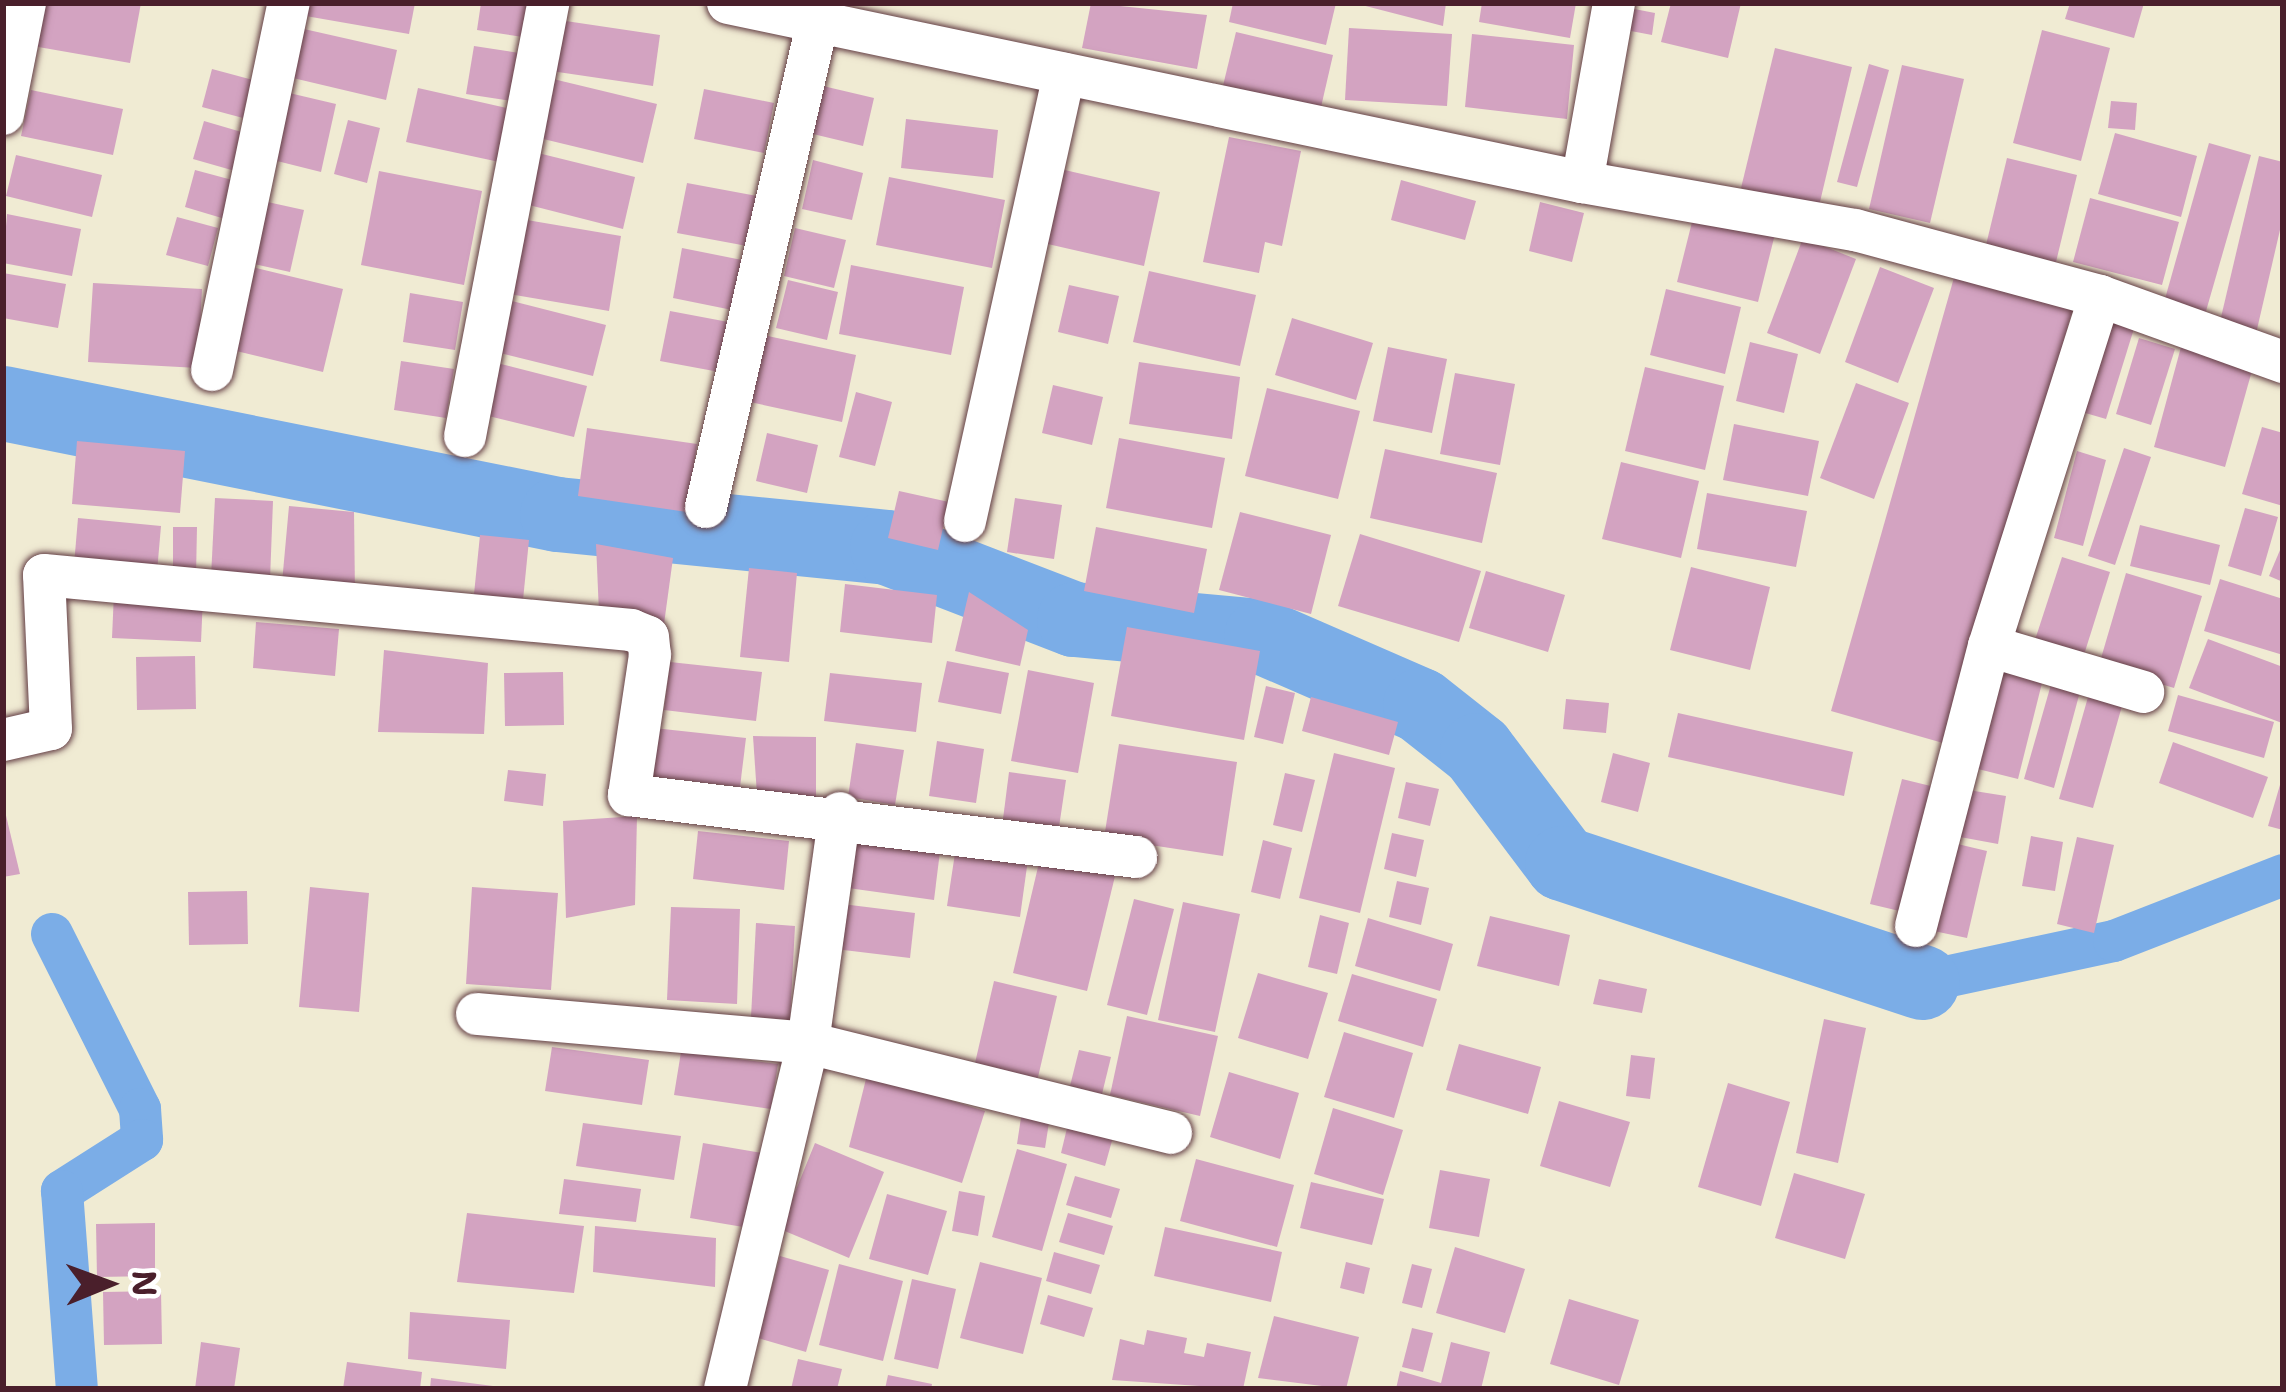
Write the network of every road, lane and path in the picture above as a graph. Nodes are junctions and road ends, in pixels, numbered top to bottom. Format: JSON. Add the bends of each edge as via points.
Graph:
{"nodes":[{"id":1,"x":25,"y":3,"type":"edge"},
{"id":2,"x":290,"y":3,"type":"edge"},
{"id":3,"x":548,"y":3,"type":"edge"},
{"id":4,"x":728,"y":3,"type":"edge"},
{"id":5,"x":1614,"y":3,"type":"edge"},
{"id":6,"x":820,"y":13,"type":"edge"},
{"id":7,"x":1064,"y":74,"type":"junction"},
{"id":8,"x":3,"y":113,"type":"edge"},
{"id":9,"x":1582,"y":182,"type":"junction"},
{"id":10,"x":2100,"y":296,"type":"junction"},
{"id":11,"x":2283,"y":362,"type":"edge"},
{"id":12,"x":212,"y":370,"type":"dead end"},
{"id":13,"x":465,"y":436,"type":"dead end"},
{"id":14,"x":706,"y":507,"type":"dead end"},
{"id":15,"x":964,"y":521,"type":"dead end"},
{"id":16,"x":1989,"y":646,"type":"junction"},
{"id":17,"x":2143,"y":692,"type":"dead end"},
{"id":18,"x":3,"y":740,"type":"edge"},
{"id":19,"x":839,"y":813,"type":"junction"},
{"id":20,"x":1136,"y":857,"type":"dead end"},
{"id":21,"x":1916,"y":926,"type":"dead end"},
{"id":22,"x":477,"y":1014,"type":"dead end"},
{"id":23,"x":808,"y":1043,"type":"junction"},
{"id":24,"x":1171,"y":1133,"type":"dead end"},
{"id":25,"x":725,"y":1389,"type":"edge"}],
"edges":[{"from":1,"to":8,"type":"street"},
{"from":2,"to":12,"type":"street"},
{"from":3,"to":13,"type":"street"},
{"from":4,"to":6,"type":"street"},
{"from":5,"to":9,"type":"street"},
{"from":6,"to":7,"type":"street"},
{"from":6,"to":14,"type":"street"},
{"from":7,"to":9,"type":"street"},
{"from":7,"to":15,"type":"street"},
{"from":9,"to":10,"type":"street","via":[[1744,204]]},
{"from":10,"to":11,"type":"street"},
{"from":10,"to":16,"type":"street"},
{"from":16,"to":17,"type":"street"},
{"from":16,"to":21,"type":"street"},
{"from":18,"to":19,"type":"street","via":[[51,729],[40,586],[57,574],[632,630],[648,637],[650,655],[629,795]]},
{"from":19,"to":20,"type":"street"},
{"from":19,"to":23,"type":"street"},
{"from":22,"to":23,"type":"street"},
{"from":23,"to":24,"type":"street"},
{"from":23,"to":25,"type":"street"}]}
